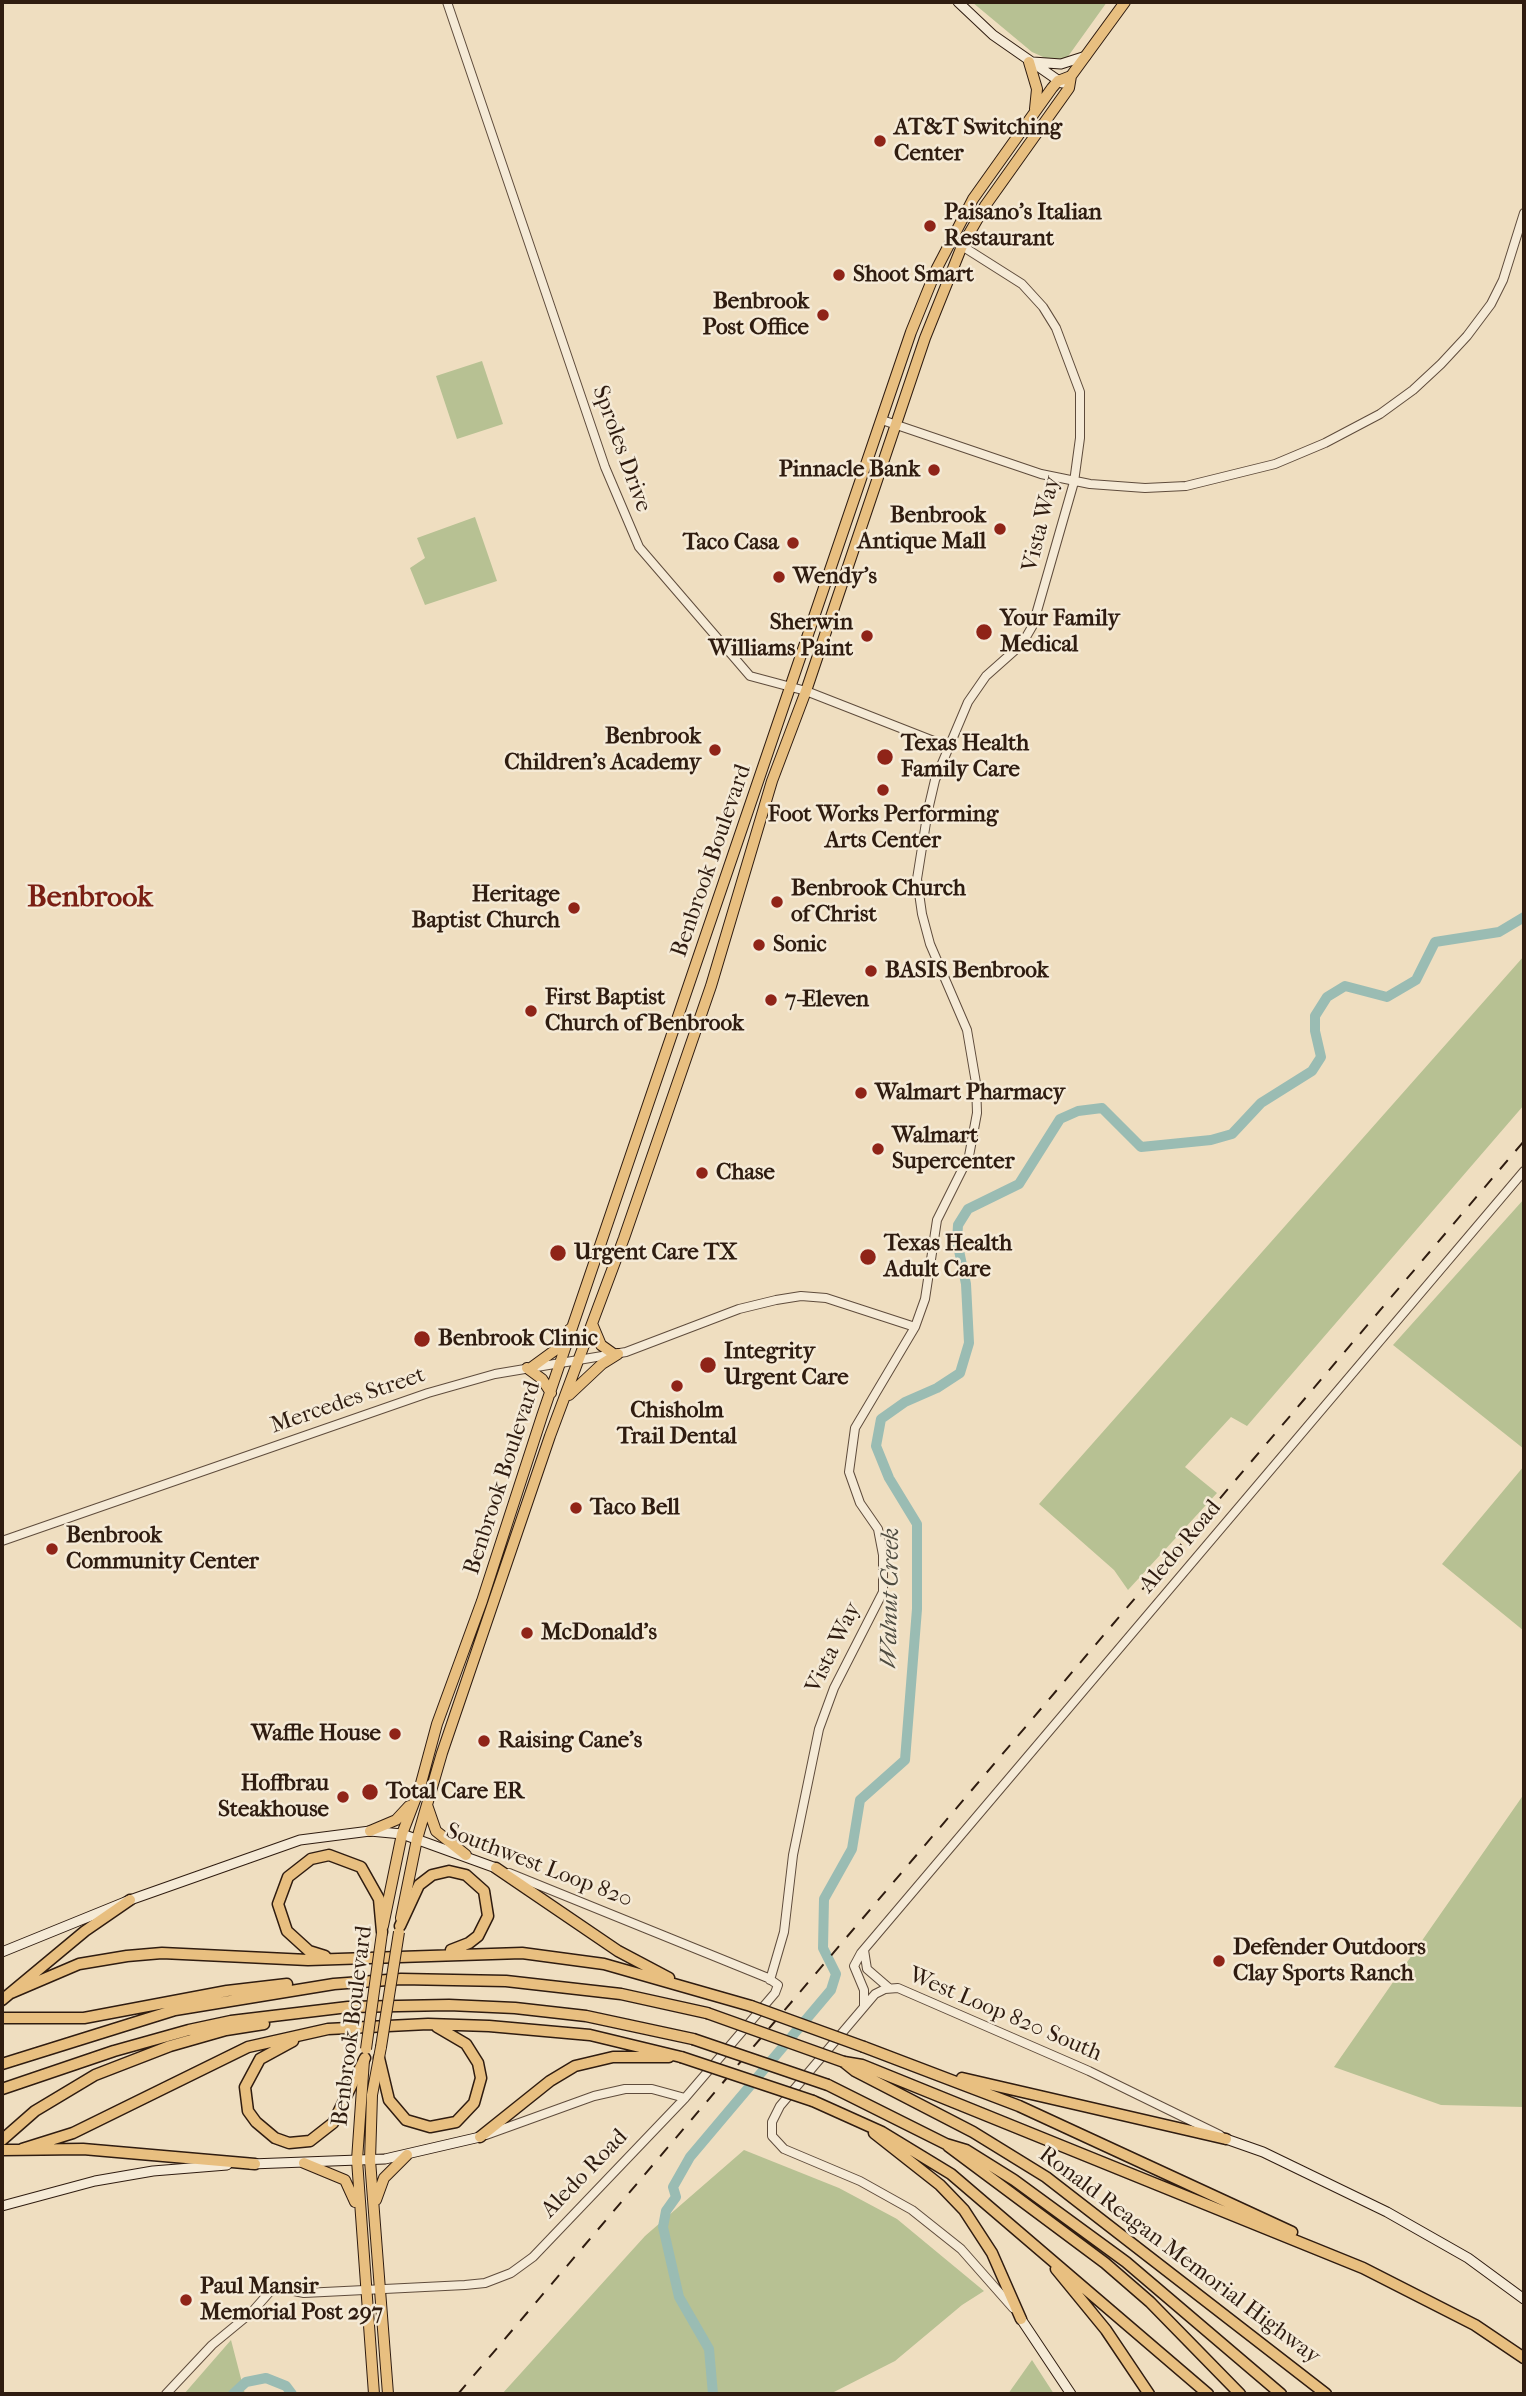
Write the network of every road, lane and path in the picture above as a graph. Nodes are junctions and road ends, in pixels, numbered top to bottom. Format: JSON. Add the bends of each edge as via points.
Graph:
{"nodes":[{"id":1,"x":447,"y":2,"type":"edge"},
{"id":2,"x":958,"y":2,"type":"edge"},
{"id":3,"x":1125,"y":2,"type":"edge"},
{"id":4,"x":1086,"y":56,"type":"junction"},
{"id":5,"x":1029,"y":62,"type":"junction"},
{"id":6,"x":1071,"y":76,"type":"junction"},
{"id":7,"x":1058,"y":81,"type":"junction"},
{"id":8,"x":1069,"y":88,"type":"junction"},
{"id":9,"x":1034,"y":111,"type":"junction"},
{"id":10,"x":1524,"y":213,"type":"edge"},
{"id":11,"x":962,"y":246,"type":"junction"},
{"id":12,"x":882,"y":420,"type":"junction"},
{"id":13,"x":897,"y":425,"type":"junction"},
{"id":14,"x":1074,"y":482,"type":"junction"},
{"id":15,"x":791,"y":688,"type":"junction"},
{"id":16,"x":806,"y":691,"type":"junction"},
{"id":17,"x":949,"y":747,"type":"junction"},
{"id":18,"x":1524,"y":1171,"type":"edge"},
{"id":19,"x":577,"y":1320,"type":"junction"},
{"id":20,"x":593,"y":1326,"type":"junction"},
{"id":21,"x":915,"y":1327,"type":"junction"},
{"id":22,"x":616,"y":1354,"type":"junction"},
{"id":23,"x":580,"y":1361,"type":"junction"},
{"id":24,"x":562,"y":1363,"type":"junction"},
{"id":25,"x":530,"y":1367,"type":"junction"},
{"id":26,"x":551,"y":1393,"type":"junction"},
{"id":27,"x":566,"y":1398,"type":"junction"},
{"id":28,"x":2,"y":1541,"type":"edge"},
{"id":29,"x":490,"y":1595,"type":"junction"},
{"id":30,"x":420,"y":1787,"type":"junction"},
{"id":31,"x":426,"y":1802,"type":"junction"},
{"id":32,"x":370,"y":1831,"type":"junction"},
{"id":33,"x":402,"y":1835,"type":"junction"},
{"id":34,"x":417,"y":1839,"type":"junction"},
{"id":35,"x":466,"y":1855,"type":"junction"},
{"id":36,"x":496,"y":1868,"type":"junction"},
{"id":37,"x":130,"y":1900,"type":"junction"},
{"id":38,"x":399,"y":1929,"type":"junction"},
{"id":39,"x":382,"y":1933,"type":"junction"},
{"id":40,"x":865,"y":1947,"type":"junction"},
{"id":41,"x":2,"y":1952,"type":"edge"},
{"id":42,"x":438,"y":1955,"type":"junction"},
{"id":43,"x":334,"y":1958,"type":"junction"},
{"id":44,"x":770,"y":1980,"type":"junction"},
{"id":45,"x":334,"y":1984,"type":"junction"},
{"id":46,"x":778,"y":1985,"type":"joint"},
{"id":47,"x":889,"y":1987,"type":"junction"},
{"id":48,"x":698,"y":1990,"type":"junction"},
{"id":49,"x":6,"y":1997,"type":"edge"},
{"id":50,"x":864,"y":2006,"type":"junction"},
{"id":51,"x":297,"y":2012,"type":"junction"},
{"id":52,"x":6,"y":2018,"type":"edge"},
{"id":53,"x":428,"y":2024,"type":"junction"},
{"id":54,"x":328,"y":2029,"type":"junction"},
{"id":55,"x":380,"y":2053,"type":"junction"},
{"id":56,"x":365,"y":2054,"type":"junction"},
{"id":57,"x":681,"y":2057,"type":"junction"},
{"id":58,"x":844,"y":2062,"type":"junction"},
{"id":59,"x":2,"y":2064,"type":"edge"},
{"id":60,"x":929,"y":2070,"type":"junction"},
{"id":61,"x":2,"y":2089,"type":"edge"},
{"id":62,"x":685,"y":2098,"type":"junction"},
{"id":63,"x":863,"y":2125,"type":"junction"},
{"id":64,"x":480,"y":2137,"type":"junction"},
{"id":65,"x":1226,"y":2139,"type":"junction"},
{"id":66,"x":2,"y":2140,"type":"edge"},
{"id":67,"x":946,"y":2144,"type":"junction"},
{"id":68,"x":22,"y":2149,"type":"junction"},
{"id":69,"x":2,"y":2150,"type":"edge"},
{"id":70,"x":407,"y":2155,"type":"junction"},
{"id":71,"x":357,"y":2160,"type":"junction"},
{"id":72,"x":370,"y":2160,"type":"junction"},
{"id":73,"x":304,"y":2163,"type":"junction"},
{"id":74,"x":255,"y":2164,"type":"junction"},
{"id":75,"x":2,"y":2206,"type":"edge"},
{"id":76,"x":373,"y":2214,"type":"junction"},
{"id":77,"x":360,"y":2224,"type":"junction"},
{"id":78,"x":1044,"y":2253,"type":"junction"},
{"id":79,"x":1363,"y":2268,"type":"junction"},
{"id":80,"x":379,"y":2288,"type":"junction"},
{"id":81,"x":365,"y":2289,"type":"junction"},
{"id":82,"x":1524,"y":2299,"type":"edge"},
{"id":83,"x":1021,"y":2319,"type":"junction"},
{"id":84,"x":1524,"y":2358,"type":"edge"},
{"id":85,"x":166,"y":2394,"type":"edge"},
{"id":86,"x":374,"y":2394,"type":"edge"},
{"id":87,"x":388,"y":2394,"type":"edge"},
{"id":88,"x":1071,"y":2394,"type":"edge"},
{"id":89,"x":1149,"y":2394,"type":"edge"},
{"id":90,"x":1208,"y":2394,"type":"edge"},
{"id":91,"x":1240,"y":2394,"type":"edge"},
{"id":92,"x":1281,"y":2394,"type":"edge"},
{"id":93,"x":1326,"y":2394,"type":"edge"}],
"edges":[{"from":1,"to":15,"type":"street","name":"Sproles Drive","via":[[626,524],[645,555],[745,672]]},
{"from":2,"to":5,"type":"main road"},
{"from":3,"to":4,"type":"main road","name":"Benbrook Boulevard"},
{"from":4,"to":5,"type":"main road","via":[[1060,64]]},
{"from":4,"to":6,"type":"main road","name":"Benbrook Boulevard"},
{"from":5,"to":7,"type":"main road"},
{"from":5,"to":9,"type":"main road","via":[[1037,89]]},
{"from":6,"to":7,"type":"main road"},
{"from":6,"to":8,"type":"main road","name":"Benbrook Boulevard"},
{"from":7,"to":8,"type":"main road"},
{"from":7,"to":9,"type":"main road","name":"Benbrook Boulevard"},
{"from":8,"to":11,"type":"main road","name":"Benbrook Boulevard"},
{"from":9,"to":12,"type":"main road","name":"Benbrook Boulevard","via":[[951,239],[916,320]]},
{"from":10,"to":14,"type":"street","via":[[1503,280],[1482,316],[1441,364],[1380,414],[1287,459],[1210,482],[1144,488]]},
{"from":11,"to":13,"type":"main road","name":"Benbrook Boulevard"},
{"from":11,"to":14,"type":"street","name":"Vista Way","via":[[1022,284],[1056,328],[1080,392]]},
{"from":12,"to":13,"type":"street"},
{"from":12,"to":15,"type":"main road","name":"Benbrook Boulevard"},
{"from":13,"to":14,"type":"street"},
{"from":13,"to":16,"type":"main road","name":"Benbrook Boulevard"},
{"from":14,"to":17,"type":"street","name":"Vista Way","via":[[1033,625],[1022,644],[977,687]]},
{"from":15,"to":16,"type":"street","name":"Sproles Drive"},
{"from":15,"to":19,"type":"main road","name":"Benbrook Boulevard"},
{"from":16,"to":17,"type":"street","name":"Sproles Drive"},
{"from":16,"to":20,"type":"main road","name":"Benbrook Boulevard","via":[[772,781],[711,986]]},
{"from":17,"to":21,"type":"street","name":"Vista Way","via":[[935,780],[917,879],[930,944],[967,1030],[977,1113],[969,1156],[937,1220],[925,1299]]},
{"from":18,"to":40,"type":"street","name":"Aledo Road"},
{"from":19,"to":24,"type":"main road","name":"Benbrook Boulevard"},
{"from":19,"to":25,"type":"main road","via":[[558,1348]]},
{"from":20,"to":22,"type":"main road","via":[[601,1345]]},
{"from":20,"to":23,"type":"main road","name":"Benbrook Boulevard"},
{"from":21,"to":22,"type":"street","name":"Mercedes Street","via":[[826,1298],[802,1296],[738,1309]]},
{"from":21,"to":44,"type":"street","name":"Vista Way","via":[[855,1428],[849,1472],[860,1503],[878,1529],[883,1592],[834,1688],[819,1729],[793,1855],[784,1932]]},
{"from":22,"to":23,"type":"street","name":"Mercedes Street"},
{"from":22,"to":27,"type":"main road"},
{"from":23,"to":24,"type":"street","name":"Mercedes Street"},
{"from":23,"to":27,"type":"main road","name":"Benbrook Boulevard"},
{"from":24,"to":25,"type":"street","name":"Mercedes Street"},
{"from":24,"to":26,"type":"main road","name":"Benbrook Boulevard"},
{"from":25,"to":26,"type":"main road"},
{"from":25,"to":28,"type":"street","name":"Mercedes Street","via":[[428,1393]]},
{"from":26,"to":29,"type":"main road","name":"Benbrook Boulevard"},
{"from":27,"to":29,"type":"main road","name":"Benbrook Boulevard"},
{"from":29,"to":30,"type":"main road","name":"Benbrook Boulevard","via":[[437,1724]]},
{"from":29,"to":31,"type":"main road","name":"Benbrook Boulevard"},
{"from":30,"to":32,"type":"main road","via":[[406,1811],[387,1826]]},
{"from":30,"to":33,"type":"main road","name":"Benbrook Boulevard"},
{"from":31,"to":34,"type":"main road","name":"Benbrook Boulevard"},
{"from":31,"to":35,"type":"main road","via":[[436,1831]]},
{"from":32,"to":33,"type":"main road","name":"Southwest Loop 820"},
{"from":32,"to":37,"type":"main road","name":"Southwest Loop 820","via":[[300,1840]]},
{"from":33,"to":34,"type":"main road","name":"Southwest Loop 820"},
{"from":33,"to":39,"type":"main road","name":"Benbrook Boulevard"},
{"from":34,"to":35,"type":"main road","name":"Southwest Loop 820"},
{"from":34,"to":38,"type":"main road","name":"Benbrook Boulevard"},
{"from":35,"to":36,"type":"main road","name":"Southwest Loop 820"},
{"from":36,"to":44,"type":"street","name":"Southwest Loop 820"},
{"from":36,"to":48,"type":"highway","via":[[642,1966]]},
{"from":37,"to":41,"type":"main road","name":"Southwest Loop 820"},
{"from":37,"to":49,"type":"highway"},
{"from":38,"to":42,"type":"highway","via":[[419,1885],[432,1875],[449,1871],[476,1881],[488,1903],[484,1928],[469,1943]]},
{"from":38,"to":55,"type":"main road","name":"Benbrook Boulevard","bridge":true},
{"from":39,"to":43,"type":"highway","via":[[379,1899],[361,1867],[329,1856],[298,1867],[281,1891],[280,1918],[298,1943]]},
{"from":39,"to":56,"type":"main road","name":"Benbrook Boulevard","bridge":true},
{"from":40,"to":47,"type":"street","via":[[867,1969]]},
{"from":40,"to":50,"type":"street","via":[[854,1966],[864,1990]]},
{"from":42,"to":43,"type":"highway"},
{"from":42,"to":48,"type":"highway","via":[[541,1953],[604,1964]]},
{"from":43,"to":49,"type":"highway","via":[[127,1956],[79,1964]]},
{"from":44,"to":46,"type":"street","name":"Southwest Loop 820"},
{"from":45,"to":52,"type":"highway","via":[[323,1979],[227,1991],[84,2018]]},
{"from":45,"to":58,"type":"highway","name":"Ronald Reagan Memorial Highway","bridge":true,"via":[[401,1979],[506,1981],[588,1989],[707,2013]]},
{"from":45,"to":59,"type":"highway","name":"Ronald Reagan Memorial Highway","via":[[175,2010]]},
{"from":46,"to":62,"type":"street","name":"Aledo Road"},
{"from":47,"to":50,"type":"street","name":"West Loop 820 South"},
{"from":47,"to":65,"type":"street","name":"West Loop 820 South","via":[[1079,2067]]},
{"from":48,"to":60,"type":"highway","bridge":true},
{"from":50,"to":83,"type":"street","name":"West Loop 820 South","via":[[780,2106],[772,2122],[772,2136],[784,2149],[860,2181],[929,2223],[987,2275]]},
{"from":51,"to":61,"type":"highway","name":"Ronald Reagan Memorial Highway","via":[[151,2040]]},
{"from":51,"to":66,"type":"highway","via":[[281,2021],[210,2034],[125,2062],[59,2094]]},
{"from":51,"to":67,"type":"highway","name":"Ronald Reagan Memorial Highway","bridge":true,"via":[[399,2005],[515,2008],[586,2017],[693,2039],[828,2085]]},
{"from":53,"to":54,"type":"highway"},
{"from":53,"to":55,"type":"highway","via":[[459,2037],[478,2063],[479,2091],[456,2122],[430,2127],[406,2120],[389,2100]]},
{"from":53,"to":57,"type":"highway","via":[[590,2035]]},
{"from":54,"to":56,"type":"highway","via":[[277,2047],[252,2068],[245,2099],[248,2111],[266,2132],[301,2144],[324,2133],[341,2110]]},
{"from":54,"to":68,"type":"highway","via":[[248,2047],[74,2133]]},
{"from":55,"to":72,"type":"main road","name":"Benbrook Boulevard","via":[[372,2095]]},
{"from":56,"to":71,"type":"main road","name":"Benbrook Boulevard"},
{"from":57,"to":63,"type":"highway","bridge":true,"via":[[813,2101]]},
{"from":57,"to":64,"type":"highway","via":[[613,2057],[575,2066]]},
{"from":58,"to":79,"type":"highway","via":[[862,2065]]},
{"from":58,"to":93,"type":"highway","name":"Ronald Reagan Memorial Highway","via":[[1046,2177]]},
{"from":60,"to":65,"type":"highway"},
{"from":60,"to":79,"type":"highway","via":[[1019,2106],[1350,2257]]},
{"from":62,"to":64,"type":"street","via":[[652,2089],[625,2090],[594,2096]]},
{"from":62,"to":80,"type":"street","name":"Aledo Road","via":[[533,2256],[511,2273],[478,2284]]},
{"from":63,"to":78,"type":"highway","via":[[905,2144],[951,2174]]},
{"from":63,"to":83,"type":"highway","via":[[940,2185],[964,2210],[992,2253]]},
{"from":64,"to":70,"type":"main road"},
{"from":65,"to":82,"type":"main road","name":"West Loop 820 South","via":[[1387,2212],[1468,2258]]},
{"from":67,"to":91,"type":"highway","via":[[961,2160],[1039,2211],[1105,2263],[1197,2347]]},
{"from":67,"to":92,"type":"highway","name":"Ronald Reagan Memorial Highway","via":[[966,2150],[1082,2227]]},
{"from":68,"to":69,"type":"highway"},
{"from":68,"to":74,"type":"highway","via":[[110,2151]]},
{"from":70,"to":72,"type":"main road"},
{"from":70,"to":76,"type":"main road","via":[[384,2178]]},
{"from":71,"to":72,"type":"main road"},
{"from":71,"to":73,"type":"main road"},
{"from":71,"to":77,"type":"main road","name":"Benbrook Boulevard"},
{"from":72,"to":76,"type":"main road","name":"Benbrook Boulevard"},
{"from":73,"to":74,"type":"main road"},
{"from":73,"to":77,"type":"main road","via":[[348,2184]]},
{"from":74,"to":75,"type":"main road","via":[[153,2171]]},
{"from":76,"to":80,"type":"main road","name":"Benbrook Boulevard"},
{"from":77,"to":81,"type":"main road","name":"Benbrook Boulevard"},
{"from":78,"to":89,"type":"highway","via":[[1106,2330]]},
{"from":78,"to":90,"type":"highway"},
{"from":79,"to":84,"type":"highway","via":[[1475,2325]]},
{"from":80,"to":81,"type":"street","name":"Aledo Road"},
{"from":80,"to":87,"type":"main road","name":"Benbrook Boulevard"},
{"from":81,"to":85,"type":"street","name":"Aledo Road","via":[[304,2292],[274,2287]]},
{"from":81,"to":86,"type":"main road","name":"Benbrook Boulevard"},
{"from":83,"to":88,"type":"main road","name":"West Loop 820 South"}]}
